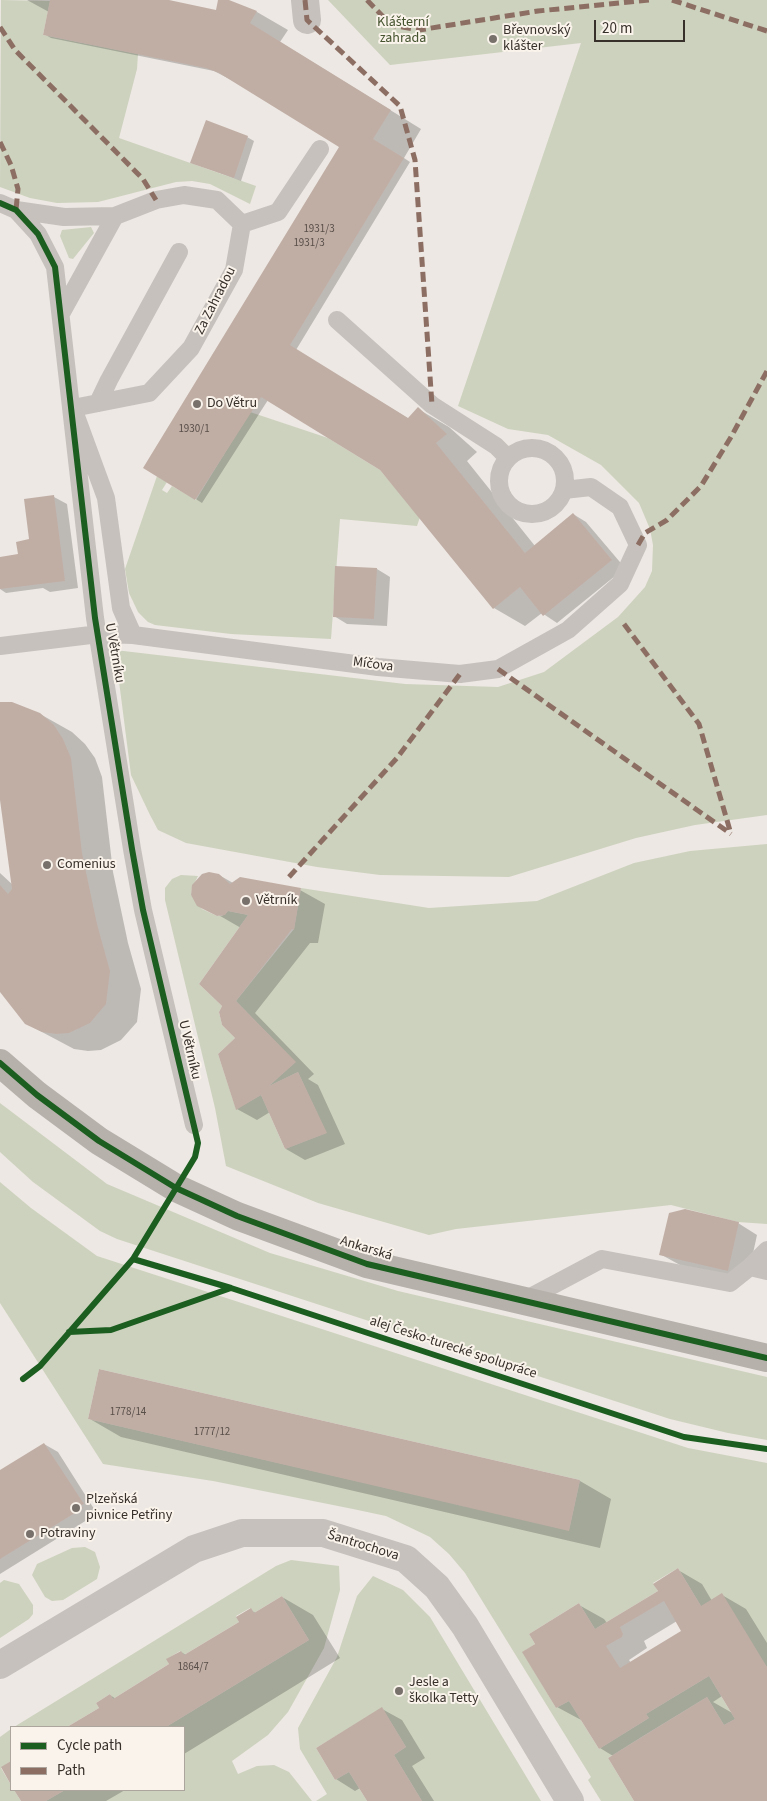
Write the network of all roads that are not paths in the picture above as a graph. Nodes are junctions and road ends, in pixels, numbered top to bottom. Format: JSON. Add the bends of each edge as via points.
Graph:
{"nodes":[{"id":1,"x":320,"y":149,"type":"dead end"},
{"id":2,"x":0,"y":203,"type":"edge"},
{"id":3,"x":16,"y":210,"type":"junction"},
{"id":4,"x":115,"y":216,"type":"junction"},
{"id":5,"x":242,"y":224,"type":"junction"},
{"id":6,"x":179,"y":252,"type":"dead end"},
{"id":7,"x":62,"y":312,"type":"junction"},
{"id":8,"x":337,"y":320,"type":"dead end"},
{"id":9,"x":98,"y":403,"type":"junction"},
{"id":10,"x":73,"y":408,"type":"junction"},
{"id":11,"x":507,"y":457,"type":"junction"},
{"id":12,"x":564,"y":490,"type":"junction"},
{"id":13,"x":99,"y":634,"type":"junction"},
{"id":14,"x":133,"y":635,"type":"junction"},
{"id":15,"x":0,"y":646,"type":"edge"},
{"id":16,"x":0,"y":1063,"type":"edge"},
{"id":17,"x":194,"y":1125,"type":"dead end"},
{"id":18,"x":767,"y":1250,"type":"edge"},
{"id":19,"x":750,"y":1267,"type":"junction"},
{"id":20,"x":767,"y":1271,"type":"edge"},
{"id":21,"x":524,"y":1301,"type":"junction"},
{"id":22,"x":767,"y":1358,"type":"edge"},
{"id":23,"x":0,"y":1666,"type":"edge"},
{"id":24,"x":570,"y":1801,"type":"edge"}],
"edges":[{"from":1,"to":5,"type":"lane","via":[[278,212]]},
{"from":2,"to":3,"type":"lane","name":"U Větrníku"},
{"from":3,"to":4,"type":"lane","via":[[64,217]]},
{"from":3,"to":7,"type":"lane","name":"U Větrníku","via":[[38,234],[55,266]]},
{"from":4,"to":5,"type":"lane","via":[[156,200],[184,194],[217,200]]},
{"from":4,"to":7,"type":"lane"},
{"from":5,"to":9,"type":"lane","name":"Za Zahradou","via":[[234,270],[191,348],[149,393]]},
{"from":6,"to":9,"type":"lane"},
{"from":7,"to":10,"type":"lane","name":"U Větrníku"},
{"from":8,"to":11,"type":"lane","via":[[432,405],[496,446]]},
{"from":9,"to":10,"type":"lane","name":"Za Zahradou"},
{"from":10,"to":13,"type":"lane","name":"U Větrníku"},
{"from":10,"to":14,"type":"lane","via":[[106,498],[121,608]]},
{"from":11,"to":12,"type":"lane","via":[[527,447],[545,450],[560,462],[565,475]]},
{"from":11,"to":12,"type":"lane","via":[[500,471],[500,492],[520,512],[539,514],[556,504]]},
{"from":12,"to":14,"type":"lane","name":"Míčova","via":[[591,487],[620,507],[638,545],[620,584],[568,630],[498,669],[460,674]]},
{"from":13,"to":14,"type":"lane","name":"Míčova"},
{"from":13,"to":15,"type":"lane","name":"Míčova"},
{"from":13,"to":17,"type":"lane","name":"U Větrníku","via":[[143,910]]},
{"from":16,"to":21,"type":"street","name":"Ankarská","via":[[99,1141],[188,1195],[367,1264]]},
{"from":18,"to":19,"type":"lane"},
{"from":19,"to":20,"type":"lane"},
{"from":19,"to":21,"type":"lane","via":[[730,1283],[602,1259]]},
{"from":21,"to":22,"type":"street","name":"Ankarská"},
{"from":23,"to":24,"type":"street","name":"Šantrochova","via":[[194,1549],[242,1533],[323,1533],[406,1559],[437,1587],[465,1626]]}]}
